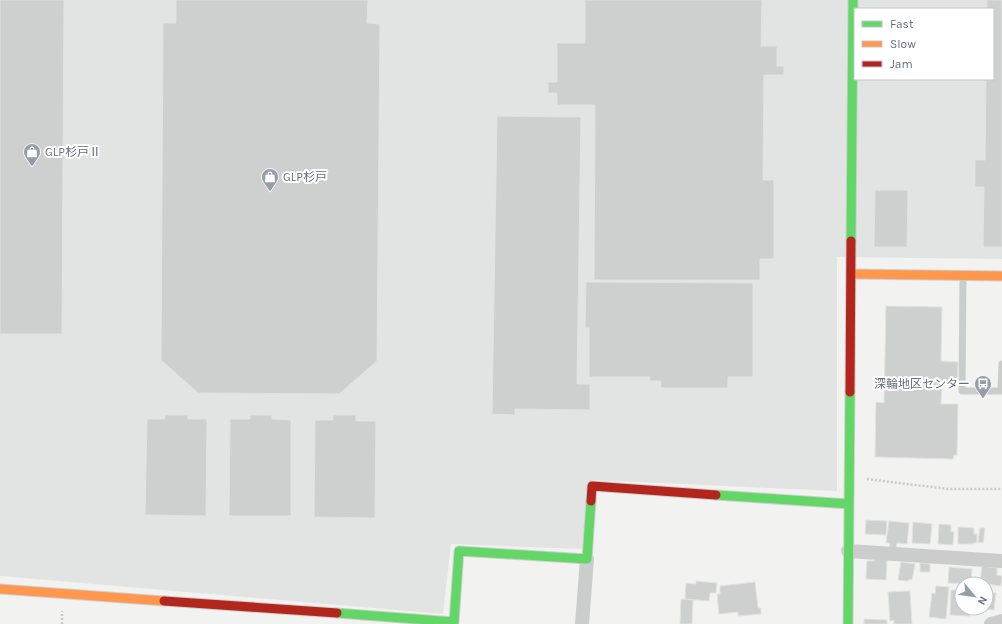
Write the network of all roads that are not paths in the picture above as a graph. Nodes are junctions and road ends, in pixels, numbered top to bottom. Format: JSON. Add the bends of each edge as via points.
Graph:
{"nodes":[{"id":1,"x":853,"y":0,"type":"edge"},
{"id":2,"x":851,"y":274,"type":"junction"},
{"id":3,"x":963,"y":275,"type":"junction"},
{"id":4,"x":1002,"y":276,"type":"edge"},
{"id":5,"x":1002,"y":364,"type":"edge"},
{"id":6,"x":1002,"y":391,"type":"edge"},
{"id":7,"x":849,"y":504,"type":"junction"},
{"id":8,"x":848,"y":551,"type":"junction"},
{"id":9,"x":587,"y":559,"type":"junction"},
{"id":10,"x":1002,"y":561,"type":"edge"},
{"id":11,"x":0,"y":589,"type":"edge"},
{"id":12,"x":1002,"y":621,"type":"edge"},
{"id":13,"x":582,"y":624,"type":"edge"},
{"id":14,"x":848,"y":624,"type":"edge"},
{"id":15,"x":991,"y":624,"type":"edge"}],
"edges":[{"from":1,"to":2,"type":"street"},
{"from":2,"to":3,"type":"street"},
{"from":2,"to":7,"type":"street"},
{"from":3,"to":4,"type":"street"},
{"from":3,"to":6,"type":"lane","via":[[962,391]]},
{"from":5,"to":6,"type":"lane"},
{"from":7,"to":8,"type":"street"},
{"from":7,"to":9,"type":"street","via":[[592,486]]},
{"from":8,"to":10,"type":"street"},
{"from":8,"to":14,"type":"street"},
{"from":9,"to":11,"type":"street","via":[[459,551],[454,622]]},
{"from":9,"to":13,"type":"street"},
{"from":12,"to":15,"type":"street"}]}
